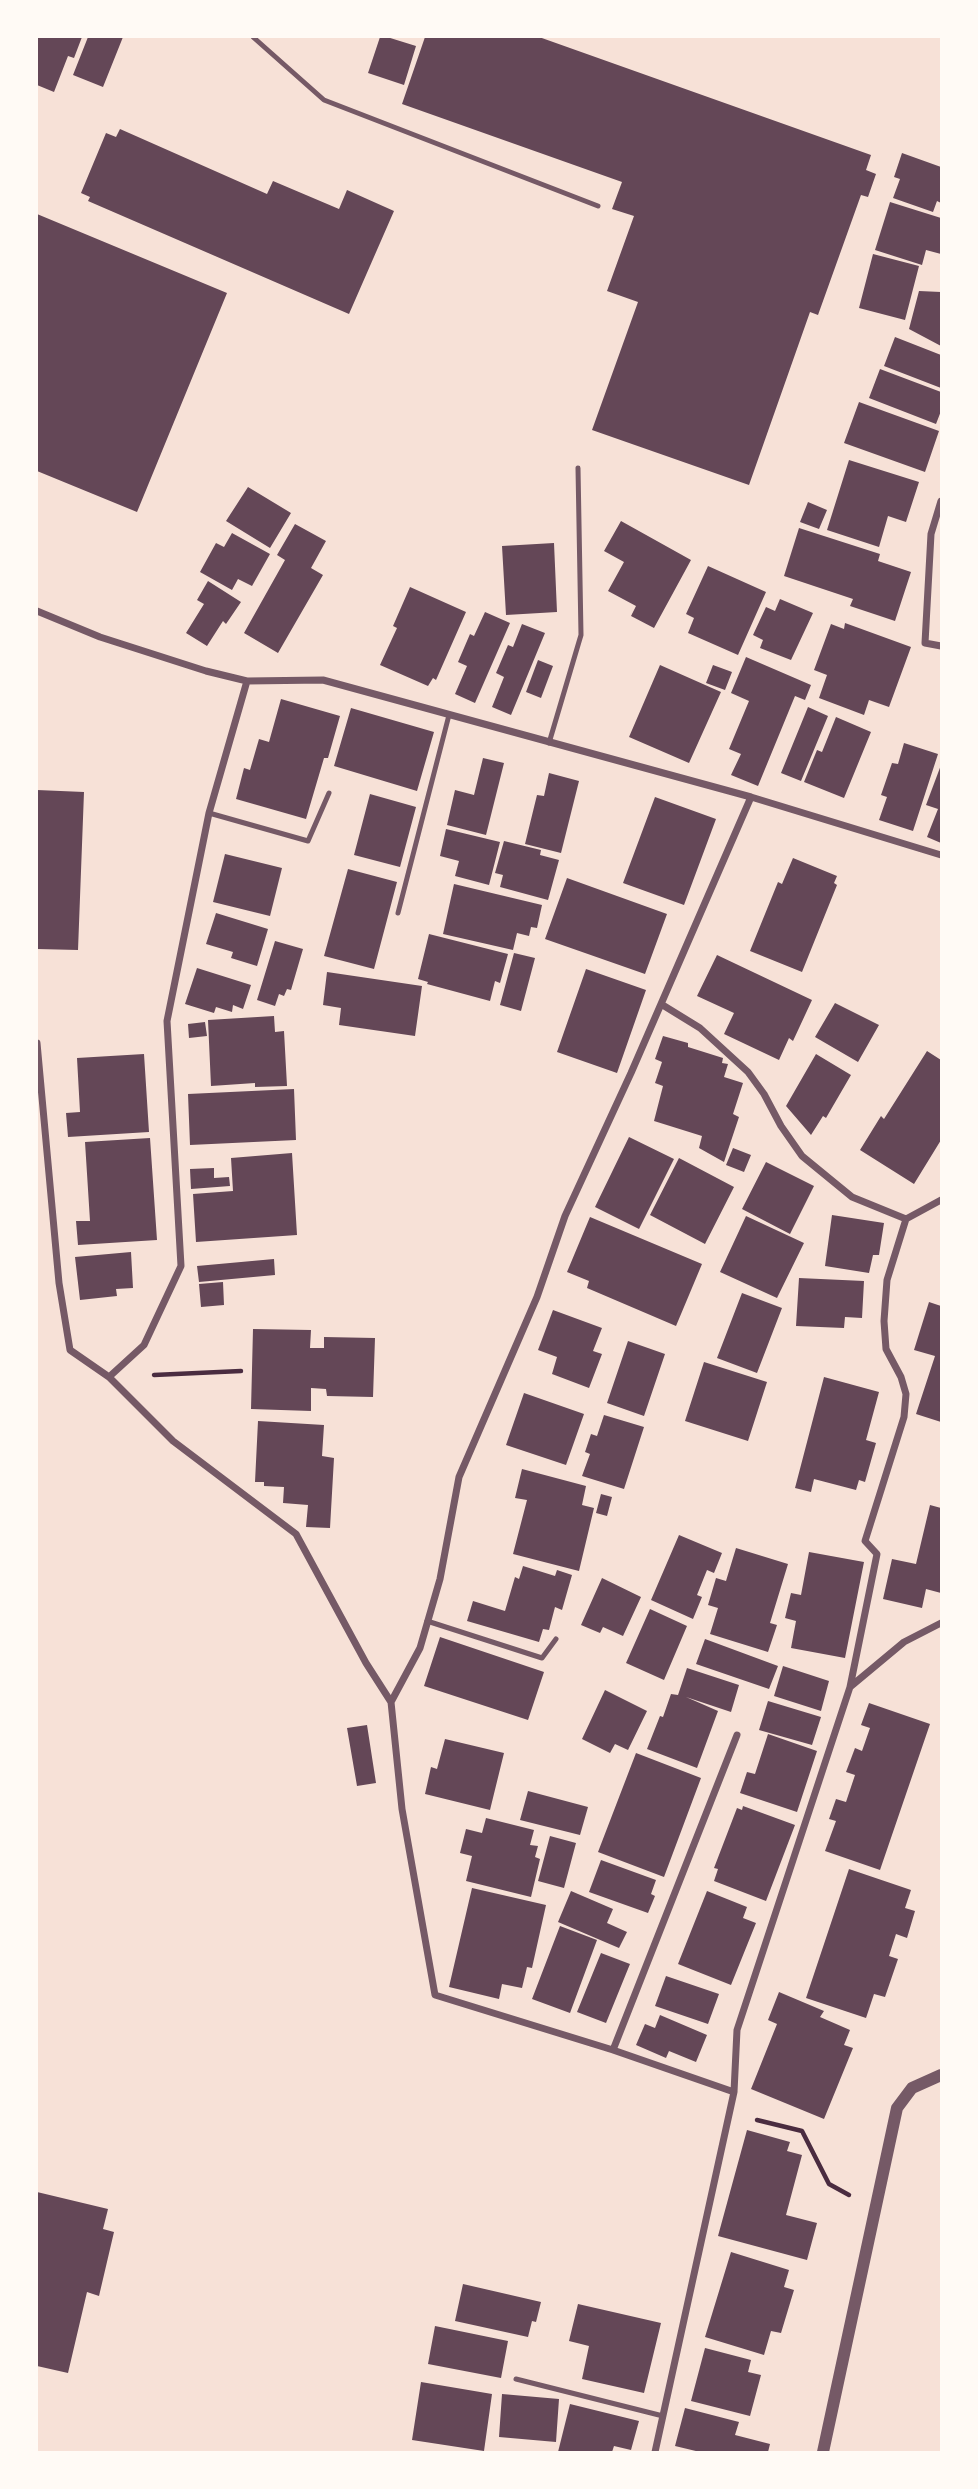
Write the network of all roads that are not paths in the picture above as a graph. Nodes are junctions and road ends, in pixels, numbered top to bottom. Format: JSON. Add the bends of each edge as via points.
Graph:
{"nodes":[{"id":1,"x":253,"y":37,"type":"edge"},
{"id":2,"x":598,"y":206,"type":"dead end"},
{"id":3,"x":578,"y":468,"type":"dead end"},
{"id":4,"x":941,"y":501,"type":"edge"},
{"id":5,"x":37,"y":611,"type":"edge"},
{"id":6,"x":941,"y":646,"type":"edge"},
{"id":7,"x":247,"y":681,"type":"junction"},
{"id":8,"x":449,"y":715,"type":"junction"},
{"id":9,"x":549,"y":743,"type":"junction"},
{"id":10,"x":329,"y":793,"type":"dead end"},
{"id":11,"x":751,"y":797,"type":"junction"},
{"id":12,"x":209,"y":813,"type":"junction"},
{"id":13,"x":941,"y":855,"type":"edge"},
{"id":14,"x":398,"y":913,"type":"dead end"},
{"id":15,"x":661,"y":1004,"type":"junction"},
{"id":16,"x":37,"y":1043,"type":"edge"},
{"id":17,"x":941,"y":1200,"type":"edge"},
{"id":18,"x":906,"y":1219,"type":"junction"},
{"id":19,"x":109,"y":1377,"type":"junction"},
{"id":20,"x":427,"y":1621,"type":"junction"},
{"id":21,"x":941,"y":1623,"type":"edge"},
{"id":22,"x":556,"y":1639,"type":"dead end"},
{"id":23,"x":850,"y":1687,"type":"junction"},
{"id":24,"x":391,"y":1702,"type":"junction"},
{"id":25,"x":737,"y":1735,"type":"dead end"},
{"id":26,"x":612,"y":2050,"type":"junction"},
{"id":27,"x":941,"y":2075,"type":"edge"},
{"id":28,"x":734,"y":2092,"type":"junction"},
{"id":29,"x":516,"y":2379,"type":"dead end"},
{"id":30,"x":663,"y":2416,"type":"junction"},
{"id":31,"x":655,"y":2452,"type":"edge"},
{"id":32,"x":823,"y":2452,"type":"edge"}],
"edges":[{"from":1,"to":2,"type":"lane","via":[[324,100]]},
{"from":3,"to":9,"type":"lane","via":[[580,635]]},
{"from":4,"to":6,"type":"street","via":[[931,534],[925,643]]},
{"from":5,"to":7,"type":"street","via":[[100,637]]},
{"from":7,"to":8,"type":"street","via":[[323,680]]},
{"from":7,"to":12,"type":"street"},
{"from":8,"to":9,"type":"street"},
{"from":8,"to":14,"type":"lane"},
{"from":9,"to":11,"type":"street"},
{"from":10,"to":12,"type":"lane","via":[[308,841]]},
{"from":11,"to":13,"type":"street"},
{"from":11,"to":15,"type":"street"},
{"from":12,"to":19,"type":"street","via":[[167,1021],[181,1266],[144,1345]]},
{"from":15,"to":18,"type":"street","via":[[700,1028],[748,1072],[802,1157],[852,1197]]},
{"from":15,"to":20,"type":"street","via":[[565,1216],[537,1297],[459,1477],[440,1579]]},
{"from":16,"to":19,"type":"street","via":[[59,1283],[70,1350]]},
{"from":17,"to":18,"type":"street"},
{"from":18,"to":23,"type":"street","via":[[887,1280],[884,1321],[886,1349],[906,1394],[905,1417],[865,1541],[877,1554]]},
{"from":19,"to":24,"type":"street","via":[[173,1441],[296,1534]]},
{"from":20,"to":22,"type":"lane","via":[[542,1658]]},
{"from":20,"to":24,"type":"street","via":[[420,1648]]},
{"from":21,"to":23,"type":"street","via":[[904,1642]]},
{"from":23,"to":28,"type":"street","via":[[737,2030]]},
{"from":24,"to":26,"type":"street","via":[[402,1809],[435,1995]]},
{"from":25,"to":26,"type":"street"},
{"from":26,"to":28,"type":"street"},
{"from":27,"to":32,"type":"street","via":[[912,2088],[897,2108]]},
{"from":28,"to":30,"type":"street"},
{"from":29,"to":30,"type":"lane"},
{"from":30,"to":31,"type":"street"}]}
